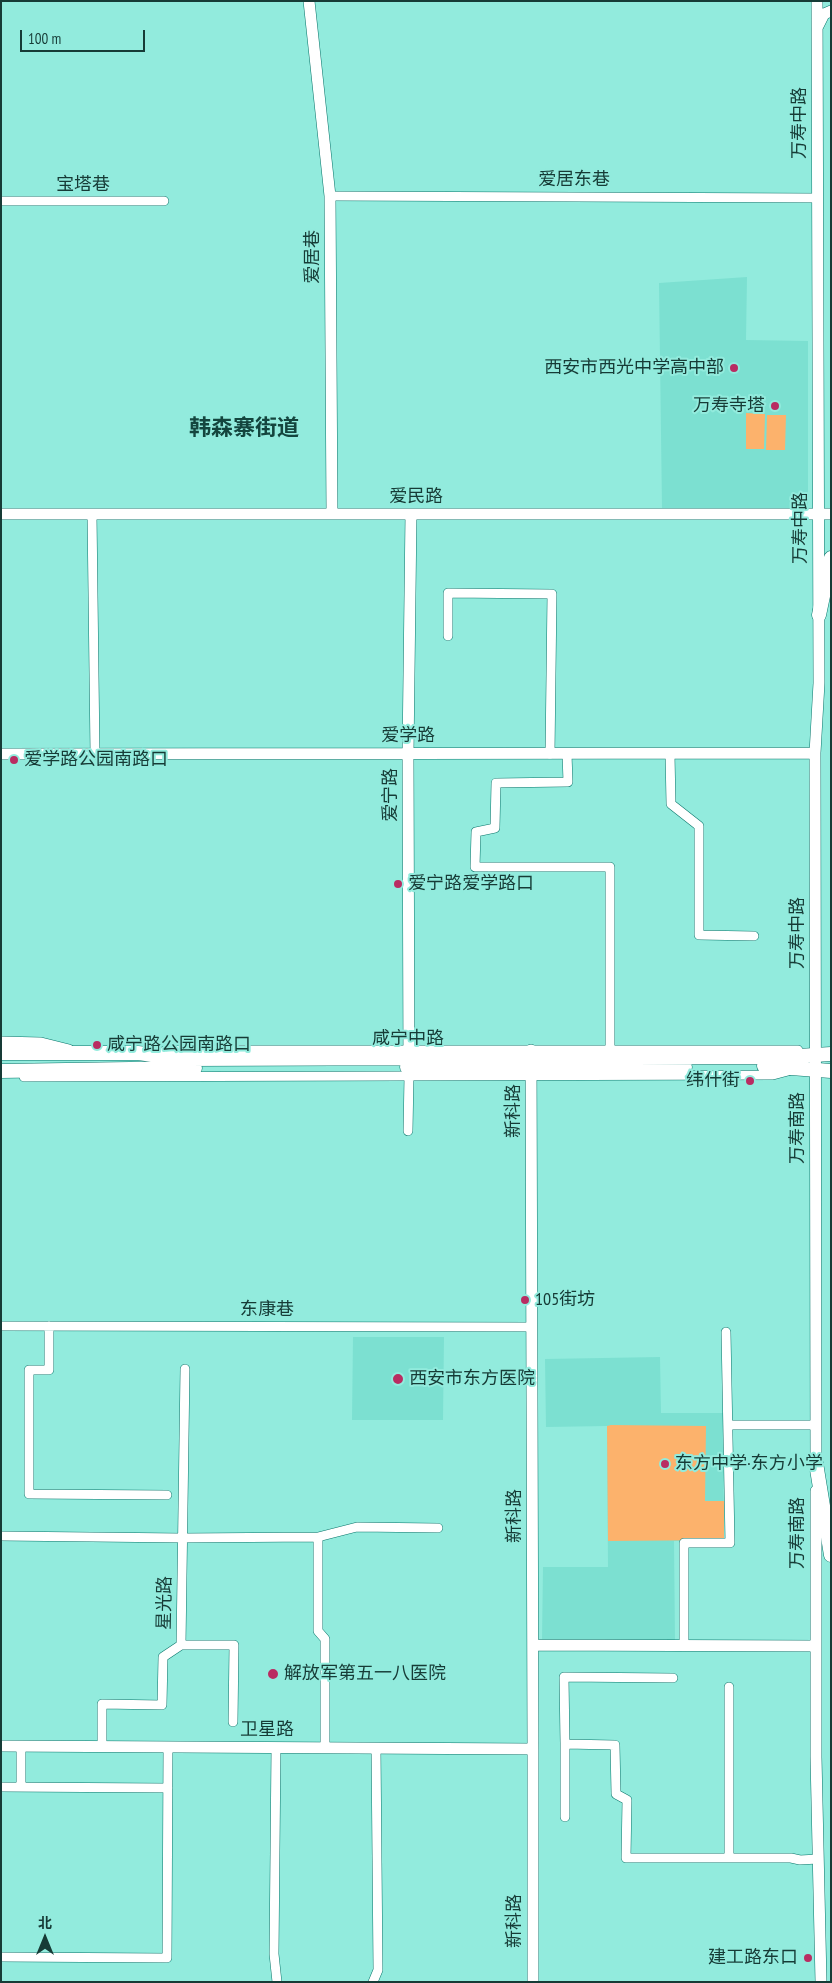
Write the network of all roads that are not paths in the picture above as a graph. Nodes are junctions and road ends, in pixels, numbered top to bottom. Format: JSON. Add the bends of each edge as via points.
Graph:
{"nodes":[{"id":1,"x":309,"y":1,"type":"edge"},
{"id":2,"x":817,"y":1,"type":"edge"},
{"id":3,"x":831,"y":11,"type":"edge"},
{"id":4,"x":817,"y":30,"type":"junction"},
{"id":5,"x":330,"y":196,"type":"junction"},
{"id":6,"x":818,"y":198,"type":"junction"},
{"id":7,"x":1,"y":201,"type":"edge"},
{"id":8,"x":164,"y":201,"type":"dead end"},
{"id":9,"x":1,"y":514,"type":"edge"},
{"id":10,"x":92,"y":514,"type":"junction"},
{"id":11,"x":332,"y":514,"type":"junction"},
{"id":12,"x":411,"y":514,"type":"junction"},
{"id":13,"x":819,"y":514,"type":"junction"},
{"id":14,"x":831,"y":514,"type":"edge"},
{"id":15,"x":831,"y":558,"type":"edge"},
{"id":16,"x":819,"y":615,"type":"junction"},
{"id":17,"x":448,"y":636,"type":"dead end"},
{"id":18,"x":815,"y":753,"type":"junction"},
{"id":19,"x":1,"y":754,"type":"edge"},
{"id":20,"x":95,"y":754,"type":"junction"},
{"id":21,"x":408,"y":754,"type":"junction"},
{"id":22,"x":550,"y":754,"type":"junction"},
{"id":23,"x":567,"y":754,"type":"junction"},
{"id":24,"x":670,"y":754,"type":"junction"},
{"id":25,"x":754,"y":936,"type":"dead end"},
{"id":26,"x":1,"y":1042,"type":"edge"},
{"id":27,"x":610,"y":1050,"type":"junction"},
{"id":28,"x":1,"y":1053,"type":"edge"},
{"id":29,"x":80,"y":1053,"type":"junction"},
{"id":30,"x":816,"y":1054,"type":"junction"},
{"id":31,"x":831,"y":1054,"type":"edge"},
{"id":32,"x":409,"y":1062,"type":"junction"},
{"id":33,"x":531,"y":1063,"type":"junction"},
{"id":34,"x":1,"y":1071,"type":"edge"},
{"id":35,"x":815,"y":1071,"type":"junction"},
{"id":36,"x":831,"y":1071,"type":"edge"},
{"id":37,"x":1,"y":1077,"type":"edge"},
{"id":38,"x":408,"y":1131,"type":"dead end"},
{"id":39,"x":1,"y":1326,"type":"edge"},
{"id":40,"x":49,"y":1326,"type":"junction"},
{"id":41,"x":532,"y":1328,"type":"junction"},
{"id":42,"x":726,"y":1332,"type":"dead end"},
{"id":43,"x":184,"y":1369,"type":"dead end"},
{"id":44,"x":728,"y":1425,"type":"junction"},
{"id":45,"x":816,"y":1425,"type":"junction"},
{"id":46,"x":816,"y":1463,"type":"junction"},
{"id":47,"x":167,"y":1495,"type":"dead end"},
{"id":48,"x":438,"y":1528,"type":"dead end"},
{"id":49,"x":1,"y":1536,"type":"edge"},
{"id":50,"x":318,"y":1537,"type":"junction"},
{"id":51,"x":182,"y":1538,"type":"junction"},
{"id":52,"x":831,"y":1555,"type":"edge"},
{"id":53,"x":181,"y":1644,"type":"junction"},
{"id":54,"x":533,"y":1645,"type":"junction"},
{"id":55,"x":684,"y":1646,"type":"junction"},
{"id":56,"x":816,"y":1646,"type":"junction"},
{"id":57,"x":673,"y":1678,"type":"dead end"},
{"id":58,"x":729,"y":1687,"type":"dead end"},
{"id":59,"x":233,"y":1722,"type":"dead end"},
{"id":60,"x":564,"y":1744,"type":"junction"},
{"id":61,"x":1,"y":1746,"type":"edge"},
{"id":62,"x":21,"y":1746,"type":"junction"},
{"id":63,"x":102,"y":1746,"type":"junction"},
{"id":64,"x":168,"y":1747,"type":"junction"},
{"id":65,"x":276,"y":1748,"type":"junction"},
{"id":66,"x":325,"y":1748,"type":"junction"},
{"id":67,"x":376,"y":1748,"type":"junction"},
{"id":68,"x":534,"y":1749,"type":"junction"},
{"id":69,"x":1,"y":1787,"type":"edge"},
{"id":70,"x":21,"y":1787,"type":"junction"},
{"id":71,"x":168,"y":1788,"type":"junction"},
{"id":72,"x":565,"y":1818,"type":"dead end"},
{"id":73,"x":729,"y":1858,"type":"junction"},
{"id":74,"x":818,"y":1860,"type":"junction"},
{"id":75,"x":1,"y":1957,"type":"edge"},
{"id":76,"x":277,"y":1982,"type":"edge"},
{"id":77,"x":373,"y":1982,"type":"edge"},
{"id":78,"x":532,"y":1982,"type":"edge"},
{"id":79,"x":821,"y":1982,"type":"edge"}],
"edges":[{"from":1,"to":5,"type":"street","name":"爱居巷"},
{"from":2,"to":4,"type":"street","name":"万寿中路"},
{"from":3,"to":4,"type":"street","via":[[824,14]]},
{"from":4,"to":6,"type":"street","name":"万寿中路"},
{"from":5,"to":6,"type":"street","name":"爱居东巷"},
{"from":5,"to":11,"type":"street","name":"爱居巷"},
{"from":6,"to":13,"type":"street","name":"万寿中路"},
{"from":7,"to":8,"type":"street","name":"宝塔巷"},
{"from":9,"to":10,"type":"street","name":"爱民路"},
{"from":10,"to":11,"type":"street","name":"爱民路"},
{"from":10,"to":20,"type":"street"},
{"from":11,"to":12,"type":"street","name":"爱民路"},
{"from":12,"to":13,"type":"street","name":"爱民路"},
{"from":12,"to":21,"type":"street","name":"爱宁路"},
{"from":13,"to":14,"type":"street","name":"爱民路"},
{"from":13,"to":16,"type":"street","name":"万寿中路"},
{"from":15,"to":16,"type":"main road"},
{"from":16,"to":18,"type":"street","name":"万寿中路"},
{"from":17,"to":22,"type":"street","via":[[448,593],[552,594]]},
{"from":18,"to":24,"type":"street","name":"爱学路"},
{"from":18,"to":30,"type":"street","name":"万寿中路"},
{"from":19,"to":20,"type":"street","name":"爱学路"},
{"from":20,"to":21,"type":"street","name":"爱学路"},
{"from":21,"to":22,"type":"street","name":"爱学路"},
{"from":21,"to":32,"type":"street","name":"爱宁路"},
{"from":22,"to":23,"type":"street","name":"爱学路"},
{"from":23,"to":24,"type":"street","name":"爱学路"},
{"from":23,"to":27,"type":"street","via":[[568,782],[496,783],[496,828],[476,832],[475,867],[610,867]]},
{"from":24,"to":25,"type":"street","via":[[671,804],[699,826],[699,935]]},
{"from":26,"to":29,"type":"street","via":[[41,1043]]},
{"from":27,"to":30,"type":"street","via":[[798,1050]]},
{"from":27,"to":33,"type":"street"},
{"from":28,"to":29,"type":"main road","name":"咸宁中路"},
{"from":29,"to":32,"type":"main road","name":"咸宁中路","via":[[138,1053],[185,1059]]},
{"from":30,"to":31,"type":"main road","name":"咸宁中路"},
{"from":30,"to":33,"type":"main road","name":"咸宁中路","via":[[782,1058]]},
{"from":30,"to":35,"type":"street","name":"万寿南路"},
{"from":32,"to":33,"type":"main road","name":"咸宁中路"},
{"from":32,"to":34,"type":"main road","name":"咸宁中路"},
{"from":32,"to":37,"type":"street"},
{"from":32,"to":38,"type":"street"},
{"from":33,"to":35,"type":"main road","name":"咸宁中路","via":[[771,1066]]},
{"from":33,"to":41,"type":"street","name":"新科路"},
{"from":35,"to":36,"type":"main road","name":"咸宁中路"},
{"from":35,"to":45,"type":"street","name":"万寿南路"},
{"from":39,"to":40,"type":"street","name":"东康巷"},
{"from":40,"to":41,"type":"street","name":"东康巷"},
{"from":40,"to":47,"type":"street","via":[[49,1370],[29,1370],[29,1494]]},
{"from":41,"to":54,"type":"street","name":"新科路"},
{"from":42,"to":44,"type":"street"},
{"from":43,"to":51,"type":"street","name":"星光路"},
{"from":44,"to":45,"type":"street"},
{"from":44,"to":55,"type":"street","via":[[730,1543],[684,1543]]},
{"from":45,"to":46,"type":"street","name":"万寿南路"},
{"from":46,"to":52,"type":"main road"},
{"from":46,"to":56,"type":"street","name":"万寿南路"},
{"from":48,"to":50,"type":"street","via":[[357,1527]]},
{"from":49,"to":51,"type":"street"},
{"from":50,"to":51,"type":"street"},
{"from":50,"to":66,"type":"street","via":[[318,1631],[325,1639]]},
{"from":51,"to":53,"type":"street","name":"星光路"},
{"from":53,"to":59,"type":"street","via":[[234,1645]]},
{"from":53,"to":63,"type":"street","name":"星光路","via":[[163,1657],[162,1705],[102,1704]]},
{"from":54,"to":55,"type":"street"},
{"from":54,"to":68,"type":"street","name":"新科路"},
{"from":55,"to":56,"type":"street"},
{"from":56,"to":74,"type":"street","name":"万寿南路"},
{"from":57,"to":60,"type":"street","via":[[564,1677]]},
{"from":58,"to":73,"type":"street"},
{"from":60,"to":72,"type":"street"},
{"from":60,"to":73,"type":"street","via":[[615,1745],[616,1794],[627,1800],[626,1858]]},
{"from":61,"to":62,"type":"street","name":"卫星路"},
{"from":62,"to":63,"type":"street","name":"卫星路"},
{"from":62,"to":70,"type":"street"},
{"from":63,"to":64,"type":"street","name":"卫星路"},
{"from":64,"to":65,"type":"street","name":"卫星路"},
{"from":64,"to":71,"type":"street"},
{"from":65,"to":66,"type":"street","name":"卫星路"},
{"from":65,"to":76,"type":"street","via":[[274,1954]]},
{"from":66,"to":67,"type":"street","name":"卫星路"},
{"from":67,"to":68,"type":"street","name":"卫星路"},
{"from":67,"to":77,"type":"street","via":[[378,1970]]},
{"from":68,"to":78,"type":"street","name":"新科路"},
{"from":69,"to":70,"type":"street"},
{"from":70,"to":71,"type":"street"},
{"from":71,"to":75,"type":"street","via":[[167,1958]]},
{"from":73,"to":74,"type":"street"},
{"from":74,"to":79,"type":"street","name":"万寿南路"}]}
